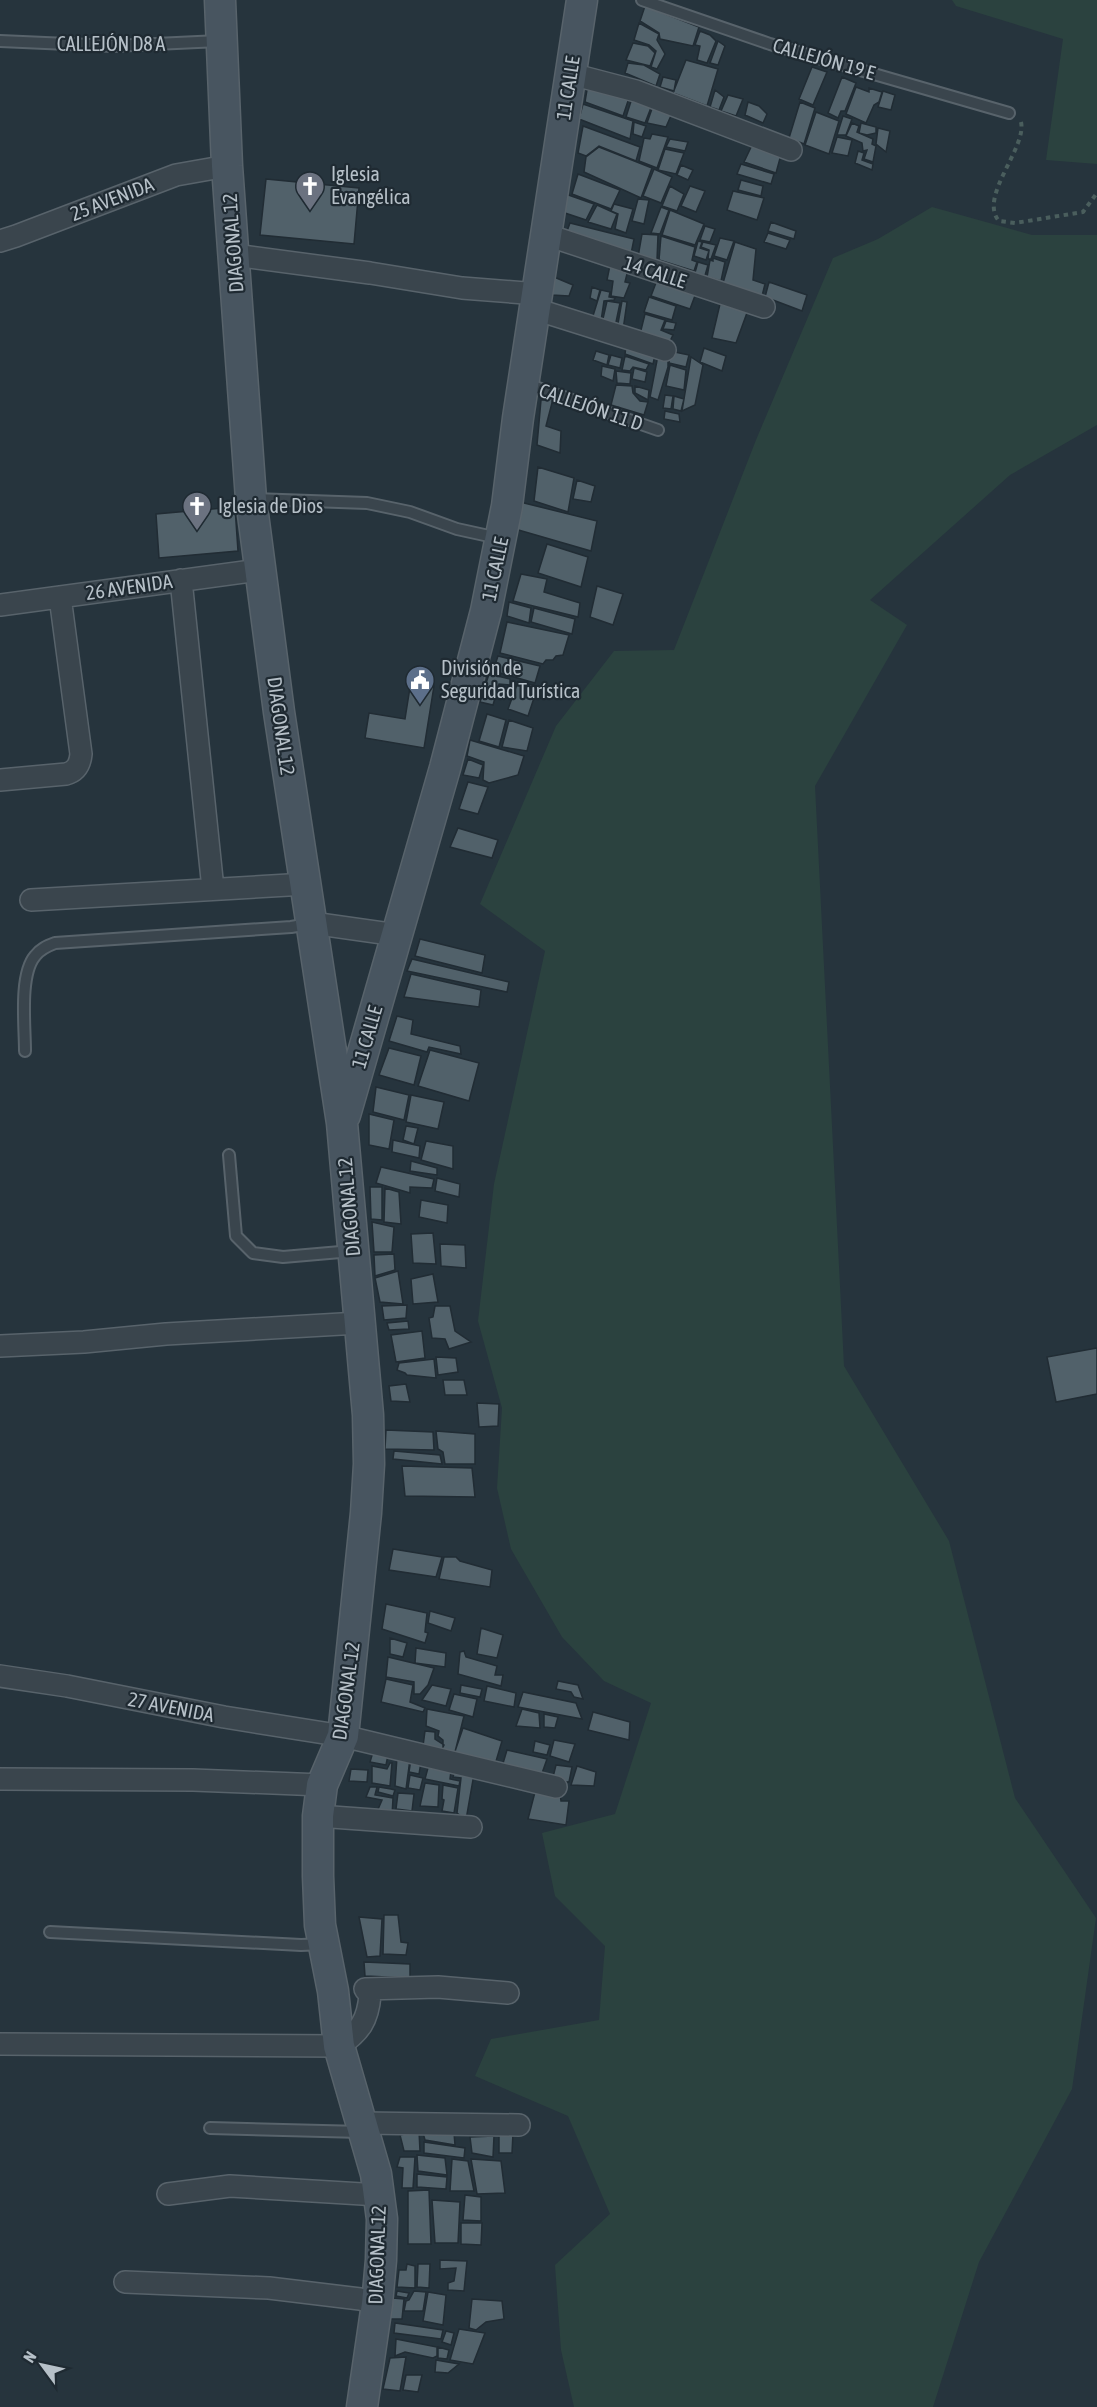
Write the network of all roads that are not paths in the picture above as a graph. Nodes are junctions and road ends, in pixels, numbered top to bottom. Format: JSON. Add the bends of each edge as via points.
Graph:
{"nodes":[{"id":1,"x":220,"y":0,"type":"edge"},
{"id":2,"x":642,"y":0,"type":"edge"},
{"id":3,"x":578,"y":1,"type":"edge"},
{"id":4,"x":0,"y":41,"type":"edge"},
{"id":5,"x":222,"y":41,"type":"junction"},
{"id":6,"x":571,"y":74,"type":"junction"},
{"id":7,"x":1009,"y":112,"type":"road end"},
{"id":8,"x":792,"y":150,"type":"dead end"},
{"id":9,"x":227,"y":166,"type":"junction"},
{"id":10,"x":547,"y":235,"type":"junction"},
{"id":11,"x":0,"y":240,"type":"edge"},
{"id":12,"x":234,"y":255,"type":"junction"},
{"id":13,"x":537,"y":301,"type":"junction"},
{"id":14,"x":764,"y":307,"type":"dead end"},
{"id":15,"x":666,"y":350,"type":"dead end"},
{"id":16,"x":524,"y":383,"type":"junction"},
{"id":17,"x":658,"y":430,"type":"dead end"},
{"id":18,"x":251,"y":499,"type":"junction"},
{"id":19,"x":501,"y":538,"type":"junction"},
{"id":20,"x":259,"y":570,"type":"junction"},
{"id":21,"x":182,"y":580,"type":"junction"},
{"id":22,"x":60,"y":597,"type":"junction"},
{"id":23,"x":0,"y":605,"type":"edge"},
{"id":24,"x":0,"y":780,"type":"edge"},
{"id":25,"x":306,"y":884,"type":"junction"},
{"id":26,"x":213,"y":889,"type":"junction"},
{"id":27,"x":31,"y":900,"type":"dead end"},
{"id":28,"x":312,"y":923,"type":"junction"},
{"id":29,"x":397,"y":935,"type":"junction"},
{"id":30,"x":25,"y":1051,"type":"dead end"},
{"id":31,"x":342,"y":1123,"type":"junction"},
{"id":32,"x":228,"y":1155,"type":"dead end"},
{"id":33,"x":353,"y":1251,"type":"junction"},
{"id":34,"x":359,"y":1323,"type":"junction"},
{"id":35,"x":0,"y":1346,"type":"edge"},
{"id":36,"x":0,"y":1676,"type":"edge"},
{"id":37,"x":343,"y":1736,"type":"junction"},
{"id":38,"x":0,"y":1779,"type":"edge"},
{"id":39,"x":322,"y":1785,"type":"junction"},
{"id":40,"x":556,"y":1787,"type":"dead end"},
{"id":41,"x":318,"y":1816,"type":"junction"},
{"id":42,"x":471,"y":1827,"type":"dead end"},
{"id":43,"x":50,"y":1932,"type":"dead end"},
{"id":44,"x":323,"y":1944,"type":"junction"},
{"id":45,"x":365,"y":1989,"type":"junction"},
{"id":46,"x":333,"y":1991,"type":"junction"},
{"id":47,"x":508,"y":1993,"type":"dead end"},
{"id":48,"x":0,"y":2044,"type":"edge"},
{"id":49,"x":339,"y":2046,"type":"junction"},
{"id":50,"x":519,"y":2125,"type":"dead end"},
{"id":51,"x":364,"y":2127,"type":"junction"},
{"id":52,"x":210,"y":2128,"type":"dead end"},
{"id":53,"x":168,"y":2194,"type":"dead end"},
{"id":54,"x":380,"y":2195,"type":"junction"},
{"id":55,"x":125,"y":2282,"type":"dead end"},
{"id":56,"x":377,"y":2304,"type":"junction"},
{"id":57,"x":362,"y":2407,"type":"edge"}],
"edges":[{"from":1,"to":5,"type":"main road","name":"DIAGONAL 12"},
{"from":2,"to":7,"type":"lane","name":"CALLEJÓN 19 E","via":[[770,44]]},
{"from":3,"to":6,"type":"main road","name":"11 CALLE"},
{"from":4,"to":5,"type":"lane","name":"CALLEJÓN D8 A","via":[[113,46]]},
{"from":5,"to":9,"type":"main road","name":"DIAGONAL 12"},
{"from":6,"to":8,"type":"street","via":[[636,91]]},
{"from":6,"to":10,"type":"main road","name":"11 CALLE"},
{"from":9,"to":11,"type":"street","name":"25 AVENIDA","via":[[176,175]]},
{"from":9,"to":12,"type":"main road","name":"DIAGONAL 12"},
{"from":10,"to":13,"type":"main road","name":"11 CALLE"},
{"from":10,"to":14,"type":"street","name":"14 CALLE"},
{"from":12,"to":13,"type":"street"},
{"from":12,"to":18,"type":"main road","name":"DIAGONAL 12"},
{"from":13,"to":15,"type":"street"},
{"from":13,"to":16,"type":"main road","name":"11 CALLE"},
{"from":16,"to":17,"type":"lane","name":"CALLEJÓN 11 D"},
{"from":16,"to":19,"type":"main road","name":"11 CALLE"},
{"from":18,"to":19,"type":"lane","via":[[367,503]]},
{"from":18,"to":20,"type":"main road","name":"DIAGONAL 12"},
{"from":19,"to":29,"type":"main road","name":"11 CALLE","via":[[470,678]]},
{"from":20,"to":21,"type":"street","name":"26 AVENIDA"},
{"from":20,"to":25,"type":"main road","name":"DIAGONAL 12"},
{"from":21,"to":22,"type":"street","name":"26 AVENIDA"},
{"from":21,"to":26,"type":"street"},
{"from":22,"to":23,"type":"street","name":"26 AVENIDA"},
{"from":22,"to":24,"type":"street","via":[[81,754],[79,763],[66,774]]},
{"from":25,"to":26,"type":"street"},
{"from":25,"to":28,"type":"main road","name":"DIAGONAL 12"},
{"from":26,"to":27,"type":"street"},
{"from":28,"to":29,"type":"street"},
{"from":28,"to":30,"type":"lane","via":[[55,943],[42,948],[33,957],[25,981]]},
{"from":28,"to":31,"type":"main road","name":"DIAGONAL 12"},
{"from":29,"to":31,"type":"main road","name":"11 CALLE"},
{"from":31,"to":33,"type":"main road","name":"DIAGONAL 12"},
{"from":32,"to":33,"type":"lane","via":[[236,1236],[254,1253],[282,1257]]},
{"from":33,"to":34,"type":"main road","name":"DIAGONAL 12"},
{"from":34,"to":35,"type":"street"},
{"from":34,"to":37,"type":"main road","name":"DIAGONAL 12","via":[[369,1464]]},
{"from":36,"to":37,"type":"street","name":"27 AVENIDA"},
{"from":37,"to":39,"type":"main road","name":"DIAGONAL 12"},
{"from":37,"to":40,"type":"street","name":"27 AVENIDA"},
{"from":38,"to":39,"type":"street"},
{"from":39,"to":41,"type":"main road","name":"DIAGONAL 12"},
{"from":41,"to":42,"type":"street"},
{"from":41,"to":44,"type":"main road","name":"DIAGONAL 12"},
{"from":43,"to":44,"type":"lane"},
{"from":44,"to":46,"type":"main road","name":"DIAGONAL 12"},
{"from":45,"to":46,"type":"street"},
{"from":45,"to":47,"type":"street","via":[[438,1987]]},
{"from":45,"to":49,"type":"street","via":[[370,1995],[364,2023]]},
{"from":46,"to":49,"type":"main road","name":"DIAGONAL 12"},
{"from":48,"to":49,"type":"street"},
{"from":49,"to":51,"type":"main road","name":"DIAGONAL 12"},
{"from":50,"to":51,"type":"street"},
{"from":51,"to":52,"type":"lane"},
{"from":51,"to":54,"type":"main road","name":"DIAGONAL 12"},
{"from":53,"to":54,"type":"street","via":[[230,2186]]},
{"from":54,"to":56,"type":"main road","name":"DIAGONAL 12"},
{"from":55,"to":56,"type":"street","via":[[269,2288]]},
{"from":56,"to":57,"type":"main road","name":"DIAGONAL 12"}]}
